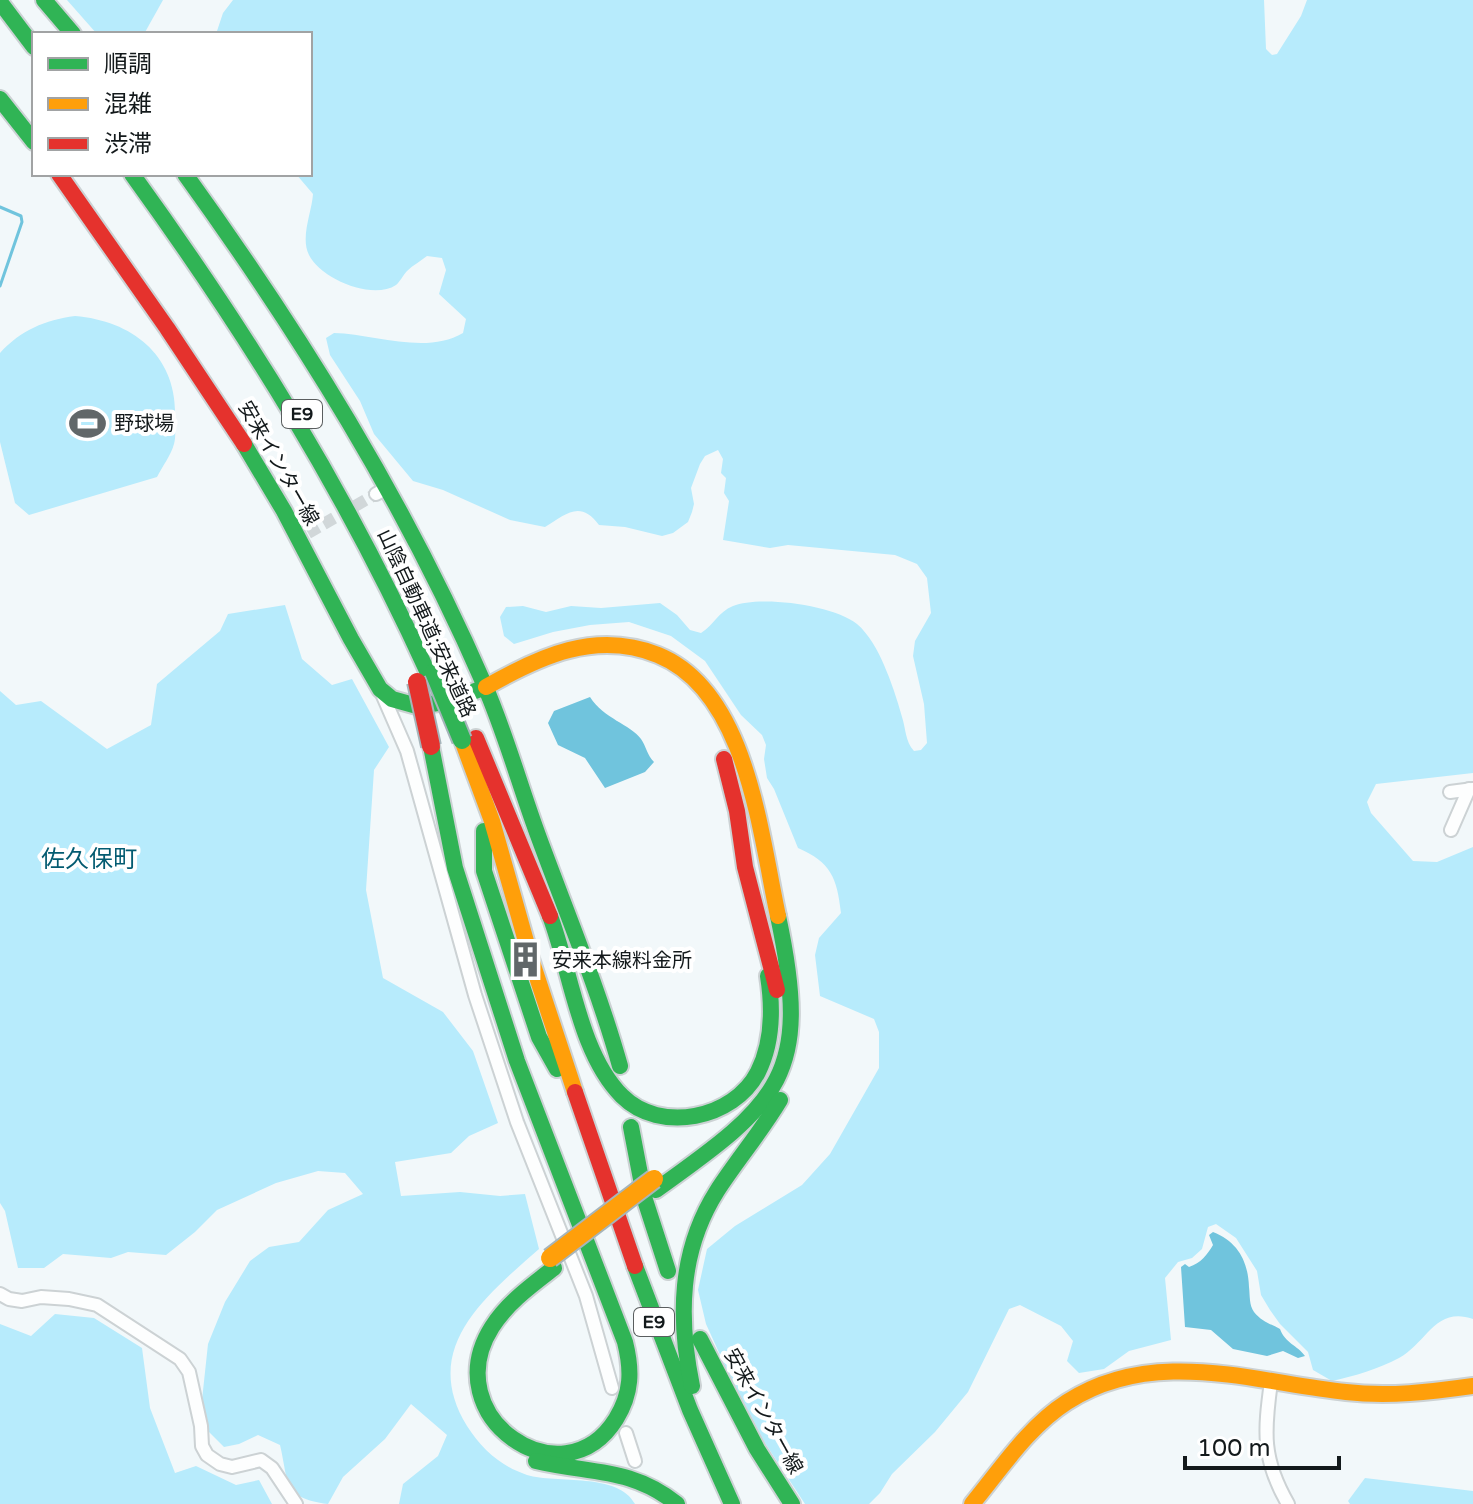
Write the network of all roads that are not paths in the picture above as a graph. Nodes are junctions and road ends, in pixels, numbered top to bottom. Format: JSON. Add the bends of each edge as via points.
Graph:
{"nodes":[{"id":1,"x":6,"y":0,"type":"edge"},
{"id":2,"x":44,"y":0,"type":"edge"},
{"id":3,"x":0,"y":2,"type":"edge"},
{"id":4,"x":71,"y":32,"type":"edge"},
{"id":5,"x":32,"y":34,"type":"edge"},
{"id":6,"x":32,"y":44,"type":"edge"},
{"id":7,"x":0,"y":99,"type":"edge"},
{"id":8,"x":32,"y":139,"type":"edge"},
{"id":9,"x":60,"y":176,"type":"edge"},
{"id":10,"x":133,"y":176,"type":"edge"},
{"id":11,"x":141,"y":176,"type":"edge"},
{"id":12,"x":186,"y":176,"type":"edge"},
{"id":13,"x":366,"y":535,"type":"junction"},
{"id":14,"x":431,"y":674,"type":"junction"},
{"id":15,"x":486,"y":687,"type":"junction"},
{"id":16,"x":380,"y":689,"type":"junction"},
{"id":17,"x":464,"y":738,"type":"junction"},
{"id":18,"x":1471,"y":789,"type":"edge"},
{"id":19,"x":1450,"y":792,"type":"dead end"},
{"id":20,"x":489,"y":829,"type":"junction"},
{"id":21,"x":1451,"y":830,"type":"dead end"},
{"id":22,"x":777,"y":911,"type":"junction"},
{"id":23,"x":759,"y":921,"type":"junction"},
{"id":24,"x":620,"y":1066,"type":"dead end"},
{"id":25,"x":574,"y":1094,"type":"junction"},
{"id":26,"x":631,"y":1127,"type":"dead end"},
{"id":27,"x":655,"y":1185,"type":"junction"},
{"id":28,"x":552,"y":1263,"type":"junction"},
{"id":29,"x":668,"y":1271,"type":"dead end"},
{"id":30,"x":0,"y":1294,"type":"edge"},
{"id":31,"x":700,"y":1339,"type":"dead end"},
{"id":32,"x":1271,"y":1382,"type":"junction"},
{"id":33,"x":1473,"y":1386,"type":"edge"},
{"id":34,"x":612,"y":1388,"type":"dead end"},
{"id":35,"x":626,"y":1433,"type":"dead end"},
{"id":36,"x":705,"y":1444,"type":"junction"},
{"id":37,"x":635,"y":1461,"type":"dead end"},
{"id":38,"x":980,"y":1501,"type":"edge"},
{"id":39,"x":296,"y":1504,"type":"edge"},
{"id":40,"x":677,"y":1504,"type":"edge"},
{"id":41,"x":732,"y":1504,"type":"edge"},
{"id":42,"x":792,"y":1504,"type":"edge"},
{"id":43,"x":1288,"y":1504,"type":"edge"}],
"edges":[{"from":1,"to":5,"type":"main road"},
{"from":2,"to":4,"type":"main road"},
{"from":3,"to":6,"type":"main road"},
{"from":7,"to":8,"type":"main road"},
{"from":9,"to":16,"type":"main road","name":"安来インター線","via":[[303,535]]},
{"from":10,"to":13,"type":"main road","name":"山陰自動車道;安来道路","number":"E9","via":[[261,358]]},
{"from":11,"to":13,"type":"main road","name":"山陰自動車道;安来道路","number":"E9","via":[[262,348]]},
{"from":12,"to":15,"type":"main road","via":[[296,334],[462,633]]},
{"from":13,"to":14,"type":"main road"},
{"from":13,"to":14,"type":"main road","via":[[403,635]]},
{"from":14,"to":17,"type":"main road"},
{"from":14,"to":28,"type":"main road","bridge":true,"via":[[431,746],[455,868],[517,1061],[625,1342],[631,1370],[627,1398],[616,1421],[574,1451],[542,1452],[513,1441],[490,1420],[479,1396],[477,1367],[485,1339]]},
{"from":15,"to":16,"type":"main road","via":[[414,708],[393,701]]},
{"from":15,"to":22,"type":"main road","via":[[558,651],[592,643],[649,649],[677,664],[703,685],[730,737]]},
{"from":15,"to":23,"type":"main road","via":[[513,684],[593,653],[621,652],[673,671],[707,709],[717,735]]},
{"from":15,"to":24,"type":"main road","via":[[606,1014]]},
{"from":16,"to":34,"type":"street","via":[[407,751],[475,995],[586,1296]]},
{"from":17,"to":20,"type":"main road","name":"山陰自動車道;安来道路","number":"E9"},
{"from":17,"to":23,"type":"main road","via":[[556,931],[605,1075],[642,1111],[669,1119],[697,1117],[721,1108],[751,1085],[769,1039],[769,982]]},
{"from":18,"to":19,"type":"street"},
{"from":18,"to":21,"type":"street"},
{"from":20,"to":25,"type":"main road","number":"E9","via":[[508,855],[563,1030]]},
{"from":20,"to":25,"type":"main road","number":"E9","via":[[484,871],[539,1037]]},
{"from":22,"to":27,"type":"main road","via":[[791,1004],[791,1037],[781,1075],[742,1124]]},
{"from":22,"to":36,"type":"main road","via":[[803,1003],[803,1041],[776,1107],[709,1206],[686,1266],[684,1353],[704,1419]]},
{"from":23,"to":27,"type":"main road","via":[[782,1013],[771,1072],[733,1120]]},
{"from":25,"to":36,"type":"main road","number":"E9","via":[[652,1316]]},
{"from":26,"to":29,"type":"main road","via":[[649,1223]]},
{"from":27,"to":28,"type":"main road"},
{"from":28,"to":40,"type":"main road","via":[[513,1288],[479,1330],[467,1376],[470,1403],[493,1439],[516,1455],[646,1481]]},
{"from":30,"to":39,"type":"street","via":[[22,1301],[41,1297],[97,1305],[180,1359],[189,1372],[207,1455],[232,1467],[261,1460]]},
{"from":31,"to":42,"type":"main road","name":"安来インター線"},
{"from":32,"to":33,"type":"main road","via":[[1383,1395]]},
{"from":32,"to":38,"type":"main road","via":[[1161,1369],[1102,1382],[1039,1426]]},
{"from":32,"to":43,"type":"street","via":[[1266,1452]]},
{"from":35,"to":37,"type":"street"},
{"from":36,"to":41,"type":"main road","number":"E9"}]}
